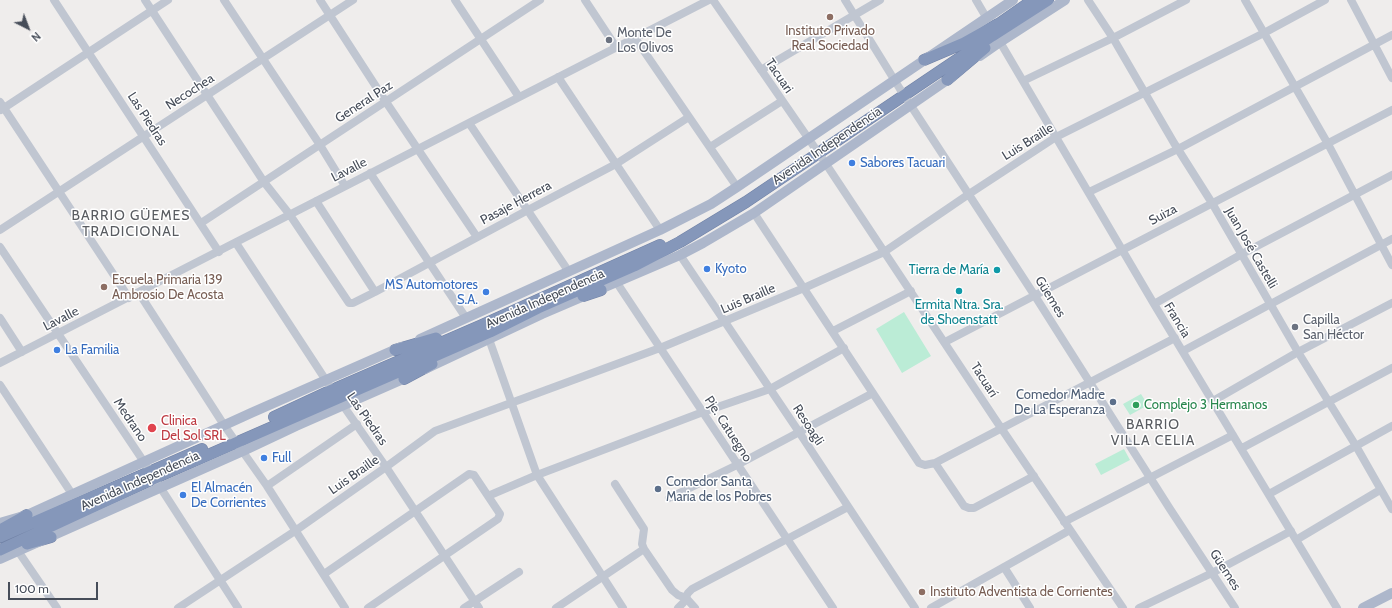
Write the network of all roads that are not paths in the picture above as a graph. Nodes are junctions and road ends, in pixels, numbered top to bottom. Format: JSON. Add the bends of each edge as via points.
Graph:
{"nodes":[{"id":1,"x":54,"y":0,"type":"edge"},
{"id":2,"x":145,"y":0,"type":"edge"},
{"id":3,"x":168,"y":0,"type":"edge"},
{"id":4,"x":224,"y":0,"type":"edge"},
{"id":5,"x":320,"y":0,"type":"edge"},
{"id":6,"x":353,"y":0,"type":"edge"},
{"id":7,"x":455,"y":0,"type":"edge"},
{"id":8,"x":540,"y":0,"type":"edge"},
{"id":9,"x":585,"y":0,"type":"edge"},
{"id":10,"x":709,"y":0,"type":"edge"},
{"id":11,"x":713,"y":0,"type":"edge"},
{"id":12,"x":845,"y":0,"type":"edge"},
{"id":13,"x":880,"y":0,"type":"edge"},
{"id":14,"x":976,"y":0,"type":"edge"},
{"id":15,"x":1013,"y":0,"type":"edge"},
{"id":16,"x":1034,"y":0,"type":"edge"},
{"id":17,"x":1048,"y":0,"type":"edge"},
{"id":18,"x":1065,"y":0,"type":"edge"},
{"id":19,"x":1088,"y":0,"type":"edge"},
{"id":20,"x":1186,"y":0,"type":"edge"},
{"id":21,"x":1245,"y":0,"type":"edge"},
{"id":22,"x":1325,"y":0,"type":"edge"},
{"id":23,"x":1351,"y":0,"type":"edge"},
{"id":24,"x":152,"y":11,"type":"junction"},
{"id":25,"x":854,"y":14,"type":"junction"},
{"id":26,"x":330,"y":15,"type":"junction"},
{"id":27,"x":986,"y":17,"type":"junction"},
{"id":28,"x":1018,"y":20,"type":"junction"},
{"id":29,"x":998,"y":24,"type":"junction"},
{"id":30,"x":1264,"y":33,"type":"junction"},
{"id":31,"x":1392,"y":35,"type":"edge"},
{"id":32,"x":635,"y":38,"type":"junction"},
{"id":33,"x":1113,"y":38,"type":"junction"},
{"id":34,"x":480,"y":39,"type":"junction"},
{"id":35,"x":1000,"y":42,"type":"junction"},
{"id":36,"x":1374,"y":44,"type":"junction"},
{"id":37,"x":616,"y":47,"type":"junction"},
{"id":38,"x":89,"y":52,"type":"junction"},
{"id":39,"x":263,"y":59,"type":"junction"},
{"id":40,"x":924,"y":60,"type":"junction"},
{"id":41,"x":761,"y":70,"type":"junction"},
{"id":42,"x":558,"y":77,"type":"junction"},
{"id":43,"x":1392,"y":78,"type":"edge"},
{"id":44,"x":947,"y":80,"type":"junction"},
{"id":45,"x":1023,"y":81,"type":"junction"},
{"id":46,"x":1295,"y":86,"type":"junction"},
{"id":47,"x":900,"y":88,"type":"junction"},
{"id":48,"x":1145,"y":93,"type":"junction"},
{"id":49,"x":206,"y":96,"type":"junction"},
{"id":50,"x":519,"y":97,"type":"junction"},
{"id":51,"x":782,"y":101,"type":"junction"},
{"id":52,"x":386,"y":102,"type":"junction"},
{"id":53,"x":912,"y":105,"type":"junction"},
{"id":54,"x":1,"y":107,"type":"edge"},
{"id":55,"x":1392,"y":110,"type":"edge"},
{"id":56,"x":689,"y":117,"type":"junction"},
{"id":57,"x":469,"y":123,"type":"junction"},
{"id":58,"x":144,"y":137,"type":"junction"},
{"id":59,"x":1056,"y":137,"type":"junction"},
{"id":60,"x":808,"y":138,"type":"junction"},
{"id":61,"x":1328,"y":144,"type":"junction"},
{"id":62,"x":320,"y":145,"type":"junction"},
{"id":63,"x":710,"y":147,"type":"junction"},
{"id":64,"x":418,"y":149,"type":"junction"},
{"id":65,"x":817,"y":150,"type":"junction"},
{"id":66,"x":1178,"y":150,"type":"junction"},
{"id":67,"x":616,"y":164,"type":"junction"},
{"id":68,"x":826,"y":164,"type":"junction"},
{"id":69,"x":370,"y":173,"type":"junction"},
{"id":70,"x":1392,"y":174,"type":"edge"},
{"id":71,"x":264,"y":182,"type":"junction"},
{"id":72,"x":345,"y":186,"type":"junction"},
{"id":73,"x":737,"y":188,"type":"junction"},
{"id":74,"x":59,"y":192,"type":"junction"},
{"id":75,"x":1089,"y":192,"type":"junction"},
{"id":76,"x":969,"y":194,"type":"junction"},
{"id":77,"x":1354,"y":194,"type":"junction"},
{"id":78,"x":316,"y":200,"type":"junction"},
{"id":79,"x":1212,"y":203,"type":"junction"},
{"id":80,"x":528,"y":210,"type":"junction"},
{"id":81,"x":754,"y":213,"type":"junction"},
{"id":82,"x":290,"y":215,"type":"junction"},
{"id":83,"x":201,"y":223,"type":"junction"},
{"id":84,"x":0,"y":230,"type":"edge"},
{"id":85,"x":660,"y":230,"type":"junction"},
{"id":86,"x":477,"y":237,"type":"junction"},
{"id":87,"x":1392,"y":239,"type":"edge"},
{"id":88,"x":236,"y":243,"type":"junction"},
{"id":89,"x":1382,"y":245,"type":"junction"},
{"id":90,"x":0,"y":247,"type":"edge"},
{"id":91,"x":1123,"y":250,"type":"junction"},
{"id":92,"x":219,"y":252,"type":"junction"},
{"id":93,"x":884,"y":252,"type":"junction"},
{"id":94,"x":1242,"y":254,"type":"junction"},
{"id":95,"x":680,"y":255,"type":"junction"},
{"id":96,"x":429,"y":263,"type":"junction"},
{"id":97,"x":1392,"y":265,"type":"edge"},
{"id":98,"x":568,"y":272,"type":"junction"},
{"id":99,"x":617,"y":283,"type":"junction"},
{"id":100,"x":804,"y":288,"type":"junction"},
{"id":101,"x":601,"y":290,"type":"junction"},
{"id":102,"x":911,"y":291,"type":"junction"},
{"id":103,"x":375,"y":292,"type":"junction"},
{"id":104,"x":139,"y":293,"type":"junction"},
{"id":105,"x":1035,"y":296,"type":"junction"},
{"id":106,"x":129,"y":298,"type":"junction"},
{"id":107,"x":1392,"y":303,"type":"edge"},
{"id":108,"x":1154,"y":304,"type":"junction"},
{"id":109,"x":1270,"y":304,"type":"junction"},
{"id":110,"x":538,"y":308,"type":"junction"},
{"id":111,"x":0,"y":318,"type":"edge"},
{"id":112,"x":466,"y":318,"type":"junction"},
{"id":113,"x":724,"y":322,"type":"junction"},
{"id":114,"x":487,"y":332,"type":"junction"},
{"id":115,"x":833,"y":332,"type":"junction"},
{"id":116,"x":58,"y":334,"type":"junction"},
{"id":117,"x":1175,"y":338,"type":"junction"},
{"id":118,"x":945,"y":342,"type":"junction"},
{"id":119,"x":660,"y":348,"type":"junction"},
{"id":120,"x":844,"y":348,"type":"junction"},
{"id":121,"x":395,"y":350,"type":"junction"},
{"id":122,"x":22,"y":352,"type":"junction"},
{"id":123,"x":1182,"y":352,"type":"junction"},
{"id":124,"x":1298,"y":352,"type":"junction"},
{"id":125,"x":0,"y":363,"type":"edge"},
{"id":126,"x":1392,"y":368,"type":"edge"},
{"id":127,"x":404,"y":379,"type":"joint"},
{"id":128,"x":326,"y":380,"type":"junction"},
{"id":129,"x":1090,"y":382,"type":"junction"},
{"id":130,"x":0,"y":385,"type":"edge"},
{"id":131,"x":770,"y":389,"type":"junction"},
{"id":132,"x":873,"y":393,"type":"junction"},
{"id":133,"x":338,"y":398,"type":"junction"},
{"id":134,"x":1213,"y":401,"type":"junction"},
{"id":135,"x":1329,"y":402,"type":"junction"},
{"id":136,"x":511,"y":403,"type":"junction"},
{"id":137,"x":703,"y":412,"type":"junction"},
{"id":138,"x":357,"y":424,"type":"junction"},
{"id":139,"x":224,"y":425,"type":"junction"},
{"id":140,"x":1392,"y":426,"type":"edge"},
{"id":141,"x":1001,"y":428,"type":"junction"},
{"id":142,"x":799,"y":432,"type":"junction"},
{"id":143,"x":1233,"y":435,"type":"junction"},
{"id":144,"x":237,"y":443,"type":"junction"},
{"id":145,"x":1356,"y":446,"type":"junction"},
{"id":146,"x":1242,"y":448,"type":"junction"},
{"id":147,"x":935,"y":463,"type":"junction"},
{"id":148,"x":738,"y":465,"type":"junction"},
{"id":149,"x":386,"y":467,"type":"junction"},
{"id":150,"x":151,"y":475,"type":"junction"},
{"id":151,"x":537,"y":475,"type":"junction"},
{"id":152,"x":1034,"y":476,"type":"junction"},
{"id":153,"x":1150,"y":478,"type":"junction"},
{"id":154,"x":615,"y":484,"type":"dead end"},
{"id":155,"x":267,"y":486,"type":"junction"},
{"id":156,"x":1380,"y":490,"type":"junction"},
{"id":157,"x":72,"y":494,"type":"junction"},
{"id":158,"x":1269,"y":494,"type":"junction"},
{"id":159,"x":488,"y":496,"type":"junction"},
{"id":160,"x":668,"y":498,"type":"dead end"},
{"id":161,"x":848,"y":507,"type":"junction"},
{"id":162,"x":1392,"y":509,"type":"edge"},
{"id":163,"x":414,"y":511,"type":"junction"},
{"id":164,"x":27,"y":515,"type":"junction"},
{"id":165,"x":1064,"y":522,"type":"junction"},
{"id":166,"x":0,"y":523,"type":"edge"},
{"id":167,"x":0,"y":530,"type":"edge"},
{"id":168,"x":1070,"y":530,"type":"junction"},
{"id":169,"x":296,"y":531,"type":"junction"},
{"id":170,"x":1290,"y":531,"type":"junction"},
{"id":171,"x":0,"y":537,"type":"edge"},
{"id":172,"x":51,"y":537,"type":"junction"},
{"id":173,"x":787,"y":539,"type":"junction"},
{"id":174,"x":1296,"y":540,"type":"junction"},
{"id":175,"x":644,"y":548,"type":"junction"},
{"id":176,"x":0,"y":551,"type":"edge"},
{"id":177,"x":18,"y":551,"type":"junction"},
{"id":178,"x":444,"y":555,"type":"junction"},
{"id":179,"x":0,"y":559,"type":"edge"},
{"id":180,"x":1004,"y":567,"type":"junction"},
{"id":181,"x":518,"y":572,"type":"dead end"},
{"id":182,"x":1212,"y":573,"type":"junction"},
{"id":183,"x":324,"y":574,"type":"junction"},
{"id":184,"x":603,"y":577,"type":"junction"},
{"id":185,"x":220,"y":581,"type":"junction"},
{"id":186,"x":1392,"y":593,"type":"edge"},
{"id":187,"x":686,"y":598,"type":"junction"},
{"id":188,"x":477,"y":604,"type":"edge"},
{"id":189,"x":57,"y":608,"type":"edge"},
{"id":190,"x":178,"y":608,"type":"edge"},
{"id":191,"x":238,"y":608,"type":"edge"},
{"id":192,"x":345,"y":608,"type":"edge"},
{"id":193,"x":368,"y":608,"type":"edge"},
{"id":194,"x":464,"y":608,"type":"edge"},
{"id":195,"x":556,"y":608,"type":"edge"},
{"id":196,"x":623,"y":608,"type":"edge"},
{"id":197,"x":678,"y":608,"type":"edge"},
{"id":198,"x":695,"y":608,"type":"edge"},
{"id":199,"x":833,"y":608,"type":"edge"},
{"id":200,"x":915,"y":608,"type":"edge"},
{"id":201,"x":931,"y":608,"type":"edge"},
{"id":202,"x":1030,"y":608,"type":"edge"},
{"id":203,"x":1123,"y":608,"type":"edge"},
{"id":204,"x":1139,"y":608,"type":"edge"},
{"id":205,"x":1235,"y":608,"type":"edge"},
{"id":206,"x":1337,"y":608,"type":"edge"},
{"id":207,"x":1363,"y":608,"type":"edge"}],
"edges":[{"from":1,"to":38,"type":"street","name":"Las Piedras"},
{"from":2,"to":24,"type":"street"},
{"from":3,"to":24,"type":"street"},
{"from":4,"to":39,"type":"street"},
{"from":5,"to":26,"type":"street"},
{"from":6,"to":26,"type":"street","name":"Necochea"},
{"from":7,"to":34,"type":"street"},
{"from":8,"to":34,"type":"street","name":"General Paz"},
{"from":9,"to":37,"type":"street"},
{"from":10,"to":32,"type":"street","name":"Lavalle"},
{"from":11,"to":41,"type":"street","name":"Tacuari"},
{"from":12,"to":25,"type":"street","name":"Güemes"},
{"from":13,"to":25,"type":"street"},
{"from":14,"to":27,"type":"street"},
{"from":15,"to":27,"type":"main road","name":"Avenida Independencia"},
{"from":16,"to":29,"type":"highway","name":"Avenida Independencia"},
{"from":17,"to":28,"type":"highway","name":"Avenida Independencia"},
{"from":18,"to":35,"type":"main road","name":"Avenida Independencia"},
{"from":19,"to":33,"type":"street","name":"Juan José Castelli"},
{"from":20,"to":33,"type":"street"},
{"from":21,"to":30,"type":"street"},
{"from":22,"to":30,"type":"street","name":"Luis Braille"},
{"from":23,"to":36,"type":"street"},
{"from":24,"to":38,"type":"street"},
{"from":24,"to":49,"type":"street"},
{"from":25,"to":41,"type":"street"},
{"from":25,"to":47,"type":"street","name":"Güemes"},
{"from":26,"to":39,"type":"street","name":"Necochea"},
{"from":26,"to":52,"type":"street"},
{"from":27,"to":40,"type":"main road","name":"Avenida Independencia"},
{"from":28,"to":44,"type":"highway"},
{"from":28,"to":47,"type":"highway","name":"Avenida Independencia"},
{"from":29,"to":40,"type":"highway","via":[[964,43]]},
{"from":29,"to":47,"type":"highway","name":"Avenida Independencia"},
{"from":30,"to":46,"type":"street"},
{"from":30,"to":48,"type":"street","name":"Luis Braille"},
{"from":31,"to":36,"type":"street"},
{"from":32,"to":37,"type":"street","name":"Lavalle"},
{"from":32,"to":56,"type":"street"},
{"from":33,"to":45,"type":"street"},
{"from":33,"to":48,"type":"street","name":"Juan José Castelli"},
{"from":34,"to":50,"type":"street"},
{"from":34,"to":52,"type":"street","name":"General Paz"},
{"from":35,"to":44,"type":"main road","name":"Avenida Independencia"},
{"from":35,"to":45,"type":"street","name":"Francia"},
{"from":36,"to":43,"type":"street"},
{"from":36,"to":46,"type":"street"},
{"from":37,"to":42,"type":"street","name":"Lavalle"},
{"from":38,"to":54,"type":"street"},
{"from":38,"to":58,"type":"street","name":"Las Piedras"},
{"from":39,"to":49,"type":"street","name":"Necochea"},
{"from":39,"to":62,"type":"street"},
{"from":40,"to":47,"type":"main road","name":"Avenida Independencia"},
{"from":41,"to":51,"type":"street","name":"Tacuari"},
{"from":42,"to":50,"type":"street","name":"Lavalle"},
{"from":42,"to":67,"type":"street"},
{"from":44,"to":53,"type":"main road","name":"Avenida Independencia"},
{"from":45,"to":59,"type":"street","name":"Francia"},
{"from":46,"to":61,"type":"street"},
{"from":46,"to":66,"type":"street"},
{"from":47,"to":53,"type":"street","name":"Güemes"},
{"from":47,"to":60,"type":"main road","name":"Avenida Independencia"},
{"from":47,"to":65,"type":"highway","name":"Avenida Independencia"},
{"from":48,"to":59,"type":"street","name":"Luis Braille"},
{"from":48,"to":66,"type":"street","name":"Juan José Castelli"},
{"from":49,"to":58,"type":"street","name":"Necochea"},
{"from":49,"to":71,"type":"street"},
{"from":50,"to":57,"type":"street","name":"Lavalle"},
{"from":51,"to":60,"type":"street","name":"Tacuari"},
{"from":51,"to":63,"type":"street"},
{"from":52,"to":62,"type":"street","name":"General Paz"},
{"from":52,"to":64,"type":"street"},
{"from":53,"to":68,"type":"main road","name":"Avenida Independencia"},
{"from":53,"to":76,"type":"street","name":"Güemes"},
{"from":54,"to":74,"type":"street"},
{"from":55,"to":61,"type":"street","name":"Suiza"},
{"from":56,"to":63,"type":"street"},
{"from":56,"to":67,"type":"street","name":"Pasaje Herrera"},
{"from":57,"to":64,"type":"street","name":"Lavalle"},
{"from":57,"to":80,"type":"street"},
{"from":58,"to":74,"type":"street","name":"Necochea"},
{"from":58,"to":83,"type":"street","name":"Las Piedras"},
{"from":59,"to":75,"type":"street","name":"Francia"},
{"from":59,"to":76,"type":"street","name":"Luis Braille"},
{"from":60,"to":65,"type":"street","name":"Tacuari"},
{"from":60,"to":73,"type":"main road","name":"Avenida Independencia"},
{"from":61,"to":77,"type":"street"},
{"from":61,"to":79,"type":"street","name":"Suiza"},
{"from":62,"to":71,"type":"street","name":"General Paz"},
{"from":62,"to":72,"type":"street"},
{"from":63,"to":73,"type":"street"},
{"from":64,"to":69,"type":"street","name":"Lavalle"},
{"from":64,"to":86,"type":"street"},
{"from":65,"to":68,"type":"street","name":"Tacuari"},
{"from":65,"to":110,"type":"highway","name":"Avenida Independencia","via":[[743,204],[680,242],[634,266]]},
{"from":65,"to":114,"type":"highway","name":"Avenida Independencia","via":[[702,223]]},
{"from":66,"to":75,"type":"street"},
{"from":66,"to":79,"type":"street","name":"Juan José Castelli"},
{"from":67,"to":80,"type":"street","name":"Pasaje Herrera"},
{"from":67,"to":85,"type":"street"},
{"from":68,"to":81,"type":"main road","name":"Avenida Independencia"},
{"from":68,"to":93,"type":"street","name":"Tacuarí"},
{"from":69,"to":72,"type":"street","name":"Lavalle"},
{"from":69,"to":96,"type":"street"},
{"from":70,"to":77,"type":"street"},
{"from":71,"to":82,"type":"street"},
{"from":71,"to":83,"type":"street","name":"General Paz"},
{"from":72,"to":78,"type":"street","name":"Lavalle"},
{"from":73,"to":85,"type":"main road","name":"Avenida Independencia"},
{"from":74,"to":84,"type":"street","name":"Necochea"},
{"from":74,"to":106,"type":"street"},
{"from":75,"to":91,"type":"street","name":"Francia"},
{"from":76,"to":93,"type":"street","name":"Luis Braille"},
{"from":76,"to":105,"type":"street","name":"Güemes"},
{"from":77,"to":89,"type":"street"},
{"from":77,"to":94,"type":"street"},
{"from":78,"to":82,"type":"street","name":"Lavalle"},
{"from":78,"to":103,"type":"street"},
{"from":79,"to":91,"type":"street","name":"Suiza"},
{"from":79,"to":94,"type":"street","name":"Juan José Castelli"},
{"from":80,"to":86,"type":"street","name":"Pasaje Herrera"},
{"from":80,"to":98,"type":"street"},
{"from":81,"to":95,"type":"main road","name":"Avenida Independencia"},
{"from":81,"to":100,"type":"street"},
{"from":82,"to":88,"type":"street","name":"Lavalle"},
{"from":82,"to":103,"type":"street","name":"Pasaje Herrera","via":[[349,303]]},
{"from":83,"to":92,"type":"street","name":"Las Piedras"},
{"from":85,"to":98,"type":"main road","name":"Avenida Independencia"},
{"from":86,"to":96,"type":"street","name":"Pasaje Herrera"},
{"from":87,"to":89,"type":"street"},
{"from":88,"to":92,"type":"street","name":"Lavalle"},
{"from":88,"to":128,"type":"street","name":"Las Piedras"},
{"from":89,"to":97,"type":"street"},
{"from":89,"to":109,"type":"street"},
{"from":90,"to":116,"type":"street","name":"Medrano"},
{"from":91,"to":105,"type":"street","name":"Suiza"},
{"from":91,"to":108,"type":"street","name":"Francia"},
{"from":92,"to":104,"type":"street","name":"Lavalle"},
{"from":93,"to":100,"type":"street","name":"Luis Braille"},
{"from":93,"to":102,"type":"street","name":"Tacuarí"},
{"from":94,"to":108,"type":"street"},
{"from":94,"to":109,"type":"street","name":"Juan José Castelli"},
{"from":95,"to":99,"type":"main road","name":"Avenida Independencia"},
{"from":95,"to":113,"type":"street","name":"Resoagli"},
{"from":96,"to":103,"type":"street","name":"Pasaje Herrera"},
{"from":96,"to":112,"type":"street"},
{"from":98,"to":112,"type":"main road","name":"Avenida Independencia"},
{"from":99,"to":101,"type":"main road","name":"Avenida Independencia"},
{"from":99,"to":119,"type":"street","name":"Pje. Catuegno"},
{"from":100,"to":113,"type":"street","name":"Luis Braille"},
{"from":100,"to":115,"type":"street"},
{"from":101,"to":110,"type":"highway"},
{"from":101,"to":114,"type":"main road","name":"Avenida Independencia","via":[[542,314]]},
{"from":102,"to":115,"type":"street"},
{"from":102,"to":118,"type":"street","name":"Tacuarí"},
{"from":104,"to":106,"type":"street","name":"Lavalle"},
{"from":104,"to":139,"type":"street"},
{"from":105,"to":118,"type":"street","name":"Suiza"},
{"from":105,"to":129,"type":"street","name":"Güemes"},
{"from":106,"to":116,"type":"street","name":"Lavalle"},
{"from":107,"to":124,"type":"street"},
{"from":108,"to":117,"type":"street","name":"Francia"},
{"from":109,"to":123,"type":"street"},
{"from":109,"to":124,"type":"street","name":"Juan José Castelli"},
{"from":110,"to":114,"type":"highway","name":"Avenida Independencia"},
{"from":111,"to":122,"type":"street"},
{"from":112,"to":121,"type":"main road","name":"Avenida Independencia"},
{"from":113,"to":119,"type":"street","name":"Luis Braille"},
{"from":113,"to":131,"type":"street","name":"Resoagli"},
{"from":114,"to":121,"type":"highway"},
{"from":114,"to":127,"type":"highway"},
{"from":114,"to":133,"type":"highway","name":"Avenida Independencia"},
{"from":114,"to":136,"type":"street"},
{"from":115,"to":120,"type":"street"},
{"from":116,"to":122,"type":"street","name":"Lavalle"},
{"from":116,"to":150,"type":"street","name":"Medrano"},
{"from":117,"to":123,"type":"street","name":"Francia"},
{"from":117,"to":129,"type":"street"},
{"from":118,"to":141,"type":"street","name":"Tacuarí"},
{"from":119,"to":136,"type":"street","name":"Luis Braille"},
{"from":119,"to":137,"type":"street","name":"Pje. Catuegno"},
{"from":120,"to":131,"type":"street"},
{"from":120,"to":132,"type":"street"},
{"from":121,"to":128,"type":"main road","name":"Avenida Independencia"},
{"from":122,"to":125,"type":"street","name":"Lavalle"},
{"from":123,"to":134,"type":"street","name":"Francia"},
{"from":124,"to":134,"type":"street"},
{"from":124,"to":135,"type":"street","name":"Juan José Castelli"},
{"from":126,"to":135,"type":"street"},
{"from":127,"to":133,"type":"main road","name":"Avenida Independencia"},
{"from":128,"to":133,"type":"street","name":"Las Piedras"},
{"from":128,"to":139,"type":"main road","name":"Avenida Independencia"},
{"from":129,"to":141,"type":"street"},
{"from":129,"to":153,"type":"street","name":"Güemes"},
{"from":130,"to":157,"type":"street"},
{"from":131,"to":137,"type":"street"},
{"from":131,"to":142,"type":"street","name":"Resoagli"},
{"from":132,"to":142,"type":"street"},
{"from":132,"to":147,"type":"street","via":[[919,463]]},
{"from":133,"to":138,"type":"street","name":"Las Piedras"},
{"from":133,"to":144,"type":"highway","name":"Avenida Independencia"},
{"from":133,"to":144,"type":"main road","name":"Avenida Independencia","via":[[296,426]]},
{"from":134,"to":143,"type":"street","name":"Francia"},
{"from":135,"to":145,"type":"street","name":"Juan José Castelli"},
{"from":135,"to":146,"type":"street"},
{"from":136,"to":149,"type":"street","name":"Luis Braille","via":[[436,431]]},
{"from":136,"to":151,"type":"street"},
{"from":137,"to":148,"type":"street","name":"Pje. Catuegno"},
{"from":137,"to":151,"type":"street"},
{"from":138,"to":149,"type":"street","name":"Las Piedras"},
{"from":138,"to":155,"type":"street"},
{"from":139,"to":144,"type":"street"},
{"from":139,"to":150,"type":"main road","name":"Avenida Independencia"},
{"from":140,"to":145,"type":"street"},
{"from":141,"to":147,"type":"street"},
{"from":141,"to":152,"type":"street","name":"Tacuarí"},
{"from":142,"to":148,"type":"street"},
{"from":142,"to":161,"type":"street","name":"Resoagli"},
{"from":143,"to":146,"type":"street","name":"Francia"},
{"from":143,"to":153,"type":"street"},
{"from":144,"to":150,"type":"highway","name":"Avenida Independencia"},
{"from":144,"to":155,"type":"street"},
{"from":145,"to":156,"type":"street","name":"Juan José Castelli"},
{"from":145,"to":158,"type":"street"},
{"from":146,"to":158,"type":"street","name":"Francia"},
{"from":147,"to":152,"type":"street","via":[[964,506],[969,508],[974,508]]},
{"from":148,"to":160,"type":"street"},
{"from":148,"to":173,"type":"street","name":"Pje. Catuegno"},
{"from":149,"to":163,"type":"street","name":"Las Piedras"},
{"from":149,"to":169,"type":"street","name":"Luis Braille"},
{"from":150,"to":157,"type":"main road","name":"Avenida Independencia"},
{"from":150,"to":171,"type":"highway","name":"Avenida Independencia"},
{"from":150,"to":172,"type":"main road","name":"Avenida Independencia"},
{"from":150,"to":176,"type":"highway","name":"Avenida Independencia"},
{"from":150,"to":185,"type":"street","name":"Medrano"},
{"from":151,"to":159,"type":"street"},
{"from":151,"to":184,"type":"street"},
{"from":152,"to":165,"type":"street","name":"Tacuarí"},
{"from":153,"to":165,"type":"street"},
{"from":153,"to":182,"type":"street","name":"Güemes"},
{"from":154,"to":175,"type":"street","via":[[644,529]]},
{"from":155,"to":169,"type":"street"},
{"from":156,"to":162,"type":"street","name":"Juan José Castelli"},
{"from":156,"to":174,"type":"street"},
{"from":157,"to":164,"type":"main road","name":"Avenida Independencia"},
{"from":158,"to":170,"type":"street","name":"Francia"},
{"from":159,"to":163,"type":"street","via":[[474,475],[469,474]]},
{"from":159,"to":178,"type":"street","via":[[500,514],[498,519]]},
{"from":161,"to":173,"type":"street"},
{"from":161,"to":200,"type":"street","name":"Resoagli"},
{"from":163,"to":178,"type":"street","name":"Las Piedras"},
{"from":163,"to":183,"type":"street"},
{"from":164,"to":166,"type":"main road","name":"Avenida Independencia"},
{"from":164,"to":167,"type":"highway"},
{"from":165,"to":168,"type":"street","name":"Tacuarí"},
{"from":168,"to":180,"type":"street"},
{"from":168,"to":203,"type":"street","name":"Tacuarí"},
{"from":169,"to":183,"type":"street"},
{"from":169,"to":185,"type":"street","name":"Luis Braille"},
{"from":170,"to":174,"type":"street","name":"Francia"},
{"from":170,"to":182,"type":"street"},
{"from":172,"to":176,"type":"highway"},
{"from":172,"to":177,"type":"main road","name":"Avenida Independencia"},
{"from":173,"to":187,"type":"street","via":[[692,589]]},
{"from":173,"to":199,"type":"street","name":"Pje. Catuegno"},
{"from":174,"to":206,"type":"street","name":"Francia"},
{"from":175,"to":184,"type":"street"},
{"from":175,"to":187,"type":"street","via":[[672,590]]},
{"from":177,"to":179,"type":"main road","name":"Avenida Independencia"},
{"from":177,"to":189,"type":"street"},
{"from":178,"to":188,"type":"street","name":"Las Piedras"},
{"from":178,"to":193,"type":"street"},
{"from":180,"to":201,"type":"street"},
{"from":180,"to":202,"type":"street"},
{"from":181,"to":188,"type":"street"},
{"from":182,"to":204,"type":"street"},
{"from":182,"to":205,"type":"street","name":"Güemes"},
{"from":183,"to":192,"type":"street"},
{"from":184,"to":195,"type":"street"},
{"from":184,"to":196,"type":"street"},
{"from":185,"to":190,"type":"street","name":"Luis Braille"},
{"from":185,"to":191,"type":"street","name":"Medrano"},
{"from":186,"to":207,"type":"main road"},
{"from":187,"to":197,"type":"street"},
{"from":187,"to":198,"type":"street"},
{"from":188,"to":194,"type":"street"}]}
